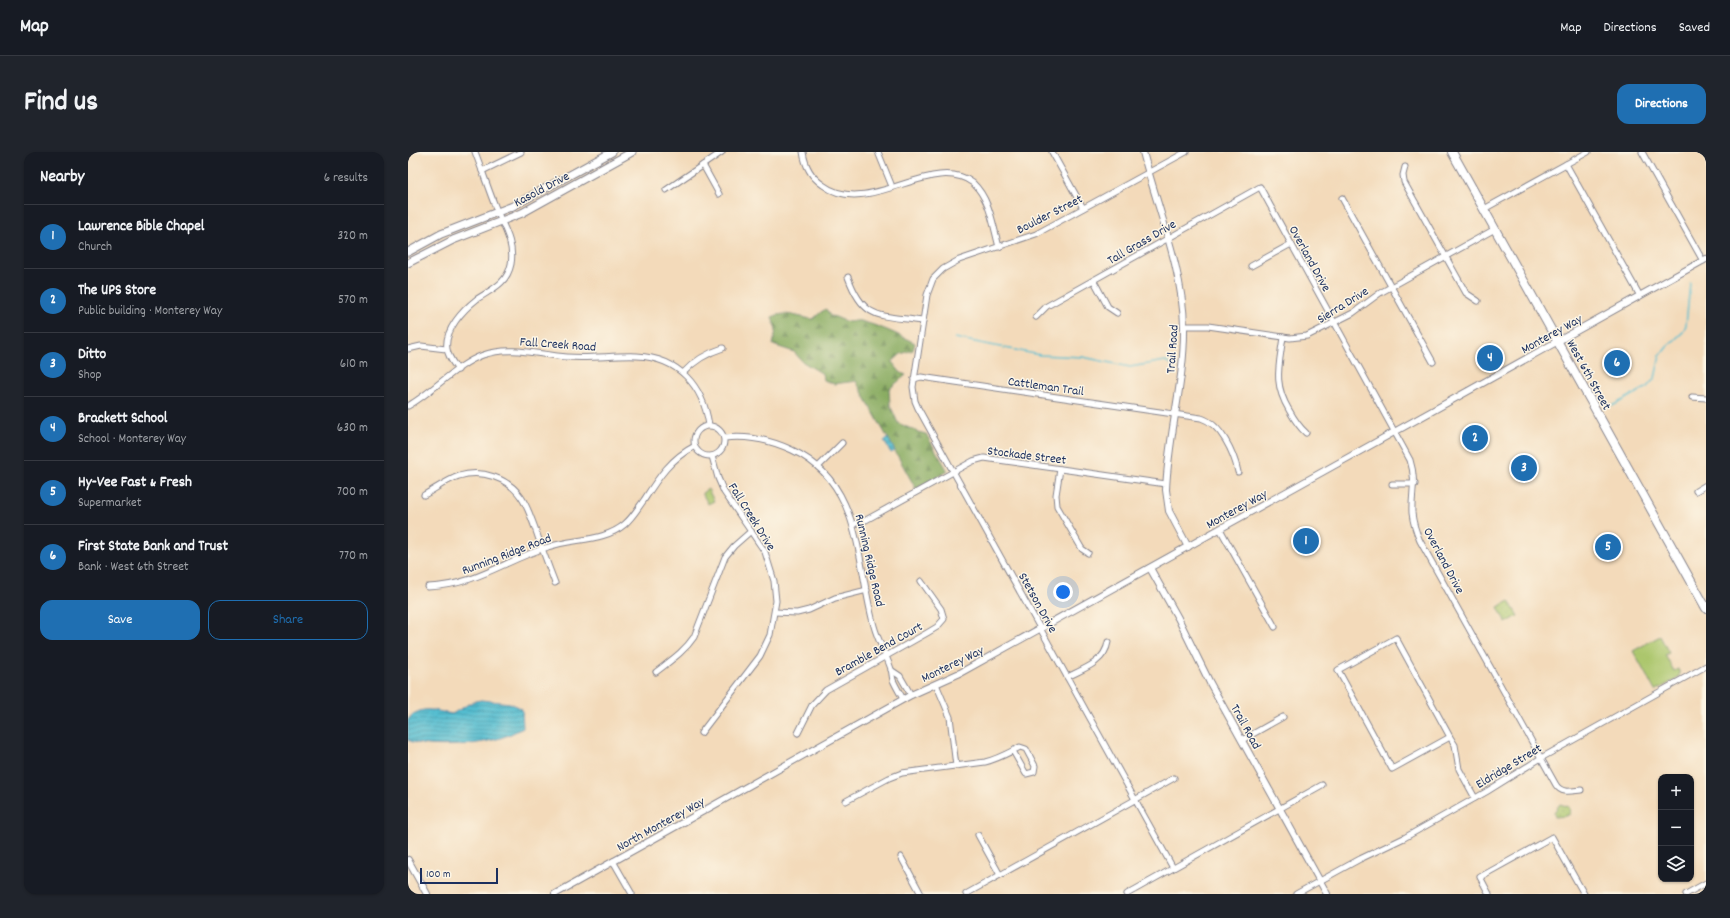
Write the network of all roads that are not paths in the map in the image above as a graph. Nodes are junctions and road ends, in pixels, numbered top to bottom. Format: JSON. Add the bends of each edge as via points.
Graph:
{"nodes":[{"id":1,"x":475,"y":152,"type":"edge"},
{"id":2,"x":522,"y":152,"type":"edge"},
{"id":3,"x":612,"y":152,"type":"edge"},
{"id":4,"x":632,"y":152,"type":"edge"},
{"id":5,"x":722,"y":152,"type":"edge"},
{"id":6,"x":803,"y":152,"type":"edge"},
{"id":7,"x":878,"y":152,"type":"edge"},
{"id":8,"x":1052,"y":152,"type":"edge"},
{"id":9,"x":1143,"y":152,"type":"edge"},
{"id":10,"x":1186,"y":152,"type":"edge"},
{"id":11,"x":1452,"y":152,"type":"edge"},
{"id":12,"x":1588,"y":152,"type":"edge"},
{"id":13,"x":1642,"y":152,"type":"edge"},
{"id":14,"x":1566,"y":164,"type":"junction"},
{"id":15,"x":703,"y":165,"type":"junction"},
{"id":16,"x":1405,"y":167,"type":"dead end"},
{"id":17,"x":482,"y":171,"type":"junction"},
{"id":18,"x":1148,"y":172,"type":"junction"},
{"id":19,"x":891,"y":184,"type":"junction"},
{"id":20,"x":1260,"y":187,"type":"joint"},
{"id":21,"x":666,"y":190,"type":"dead end"},
{"id":22,"x":719,"y":194,"type":"dead end"},
{"id":23,"x":1342,"y":198,"type":"dead end"},
{"id":24,"x":1083,"y":208,"type":"junction"},
{"id":25,"x":1484,"y":209,"type":"junction"},
{"id":26,"x":498,"y":213,"type":"junction"},
{"id":27,"x":501,"y":221,"type":"junction"},
{"id":28,"x":1495,"y":228,"type":"junction"},
{"id":29,"x":1168,"y":238,"type":"junction"},
{"id":30,"x":1290,"y":244,"type":"junction"},
{"id":31,"x":999,"y":247,"type":"junction"},
{"id":32,"x":408,"y":251,"type":"edge"},
{"id":33,"x":1446,"y":256,"type":"junction"},
{"id":34,"x":1704,"y":260,"type":"edge"},
{"id":35,"x":411,"y":262,"type":"edge"},
{"id":36,"x":1251,"y":266,"type":"dead end"},
{"id":37,"x":848,"y":277,"type":"dead end"},
{"id":38,"x":1094,"y":281,"type":"junction"},
{"id":39,"x":1391,"y":286,"type":"junction"},
{"id":40,"x":1640,"y":296,"type":"junction"},
{"id":41,"x":1478,"y":301,"type":"dead end"},
{"id":42,"x":1117,"y":313,"type":"dead end"},
{"id":43,"x":1036,"y":317,"type":"dead end"},
{"id":44,"x":922,"y":321,"type":"junction"},
{"id":45,"x":1334,"y":322,"type":"junction"},
{"id":46,"x":1184,"y":326,"type":"junction"},
{"id":47,"x":1283,"y":337,"type":"junction"},
{"id":48,"x":920,"y":339,"type":"joint"},
{"id":49,"x":1558,"y":341,"type":"junction"},
{"id":50,"x":723,"y":348,"type":"dead end"},
{"id":51,"x":408,"y":349,"type":"edge"},
{"id":52,"x":446,"y":349,"type":"junction"},
{"id":53,"x":1433,"y":362,"type":"dead end"},
{"id":54,"x":458,"y":370,"type":"junction"},
{"id":55,"x":683,"y":373,"type":"junction"},
{"id":56,"x":914,"y":379,"type":"junction"},
{"id":57,"x":1692,"y":397,"type":"dead end"},
{"id":58,"x":1706,"y":398,"type":"edge"},
{"id":59,"x":408,"y":406,"type":"edge"},
{"id":60,"x":1175,"y":414,"type":"junction"},
{"id":61,"x":708,"y":426,"type":"junction"},
{"id":62,"x":1395,"y":432,"type":"junction"},
{"id":63,"x":1306,"y":433,"type":"dead end"},
{"id":64,"x":724,"y":438,"type":"junction"},
{"id":65,"x":842,"y":443,"type":"dead end"},
{"id":66,"x":695,"y":446,"type":"junction"},
{"id":67,"x":712,"y":456,"type":"junction"},
{"id":68,"x":818,"y":467,"type":"junction"},
{"id":69,"x":1060,"y":469,"type":"junction"},
{"id":70,"x":954,"y":472,"type":"junction"},
{"id":71,"x":1238,"y":472,"type":"dead end"},
{"id":72,"x":1166,"y":484,"type":"junction"},
{"id":73,"x":1392,"y":484,"type":"dead end"},
{"id":74,"x":1415,"y":484,"type":"junction"},
{"id":75,"x":1706,"y":485,"type":"edge"},
{"id":76,"x":1696,"y":491,"type":"dead end"},
{"id":77,"x":424,"y":495,"type":"dead end"},
{"id":78,"x":854,"y":524,"type":"junction"},
{"id":79,"x":1220,"y":529,"type":"junction"},
{"id":80,"x":751,"y":531,"type":"junction"},
{"id":81,"x":1188,"y":547,"type":"junction"},
{"id":82,"x":542,"y":549,"type":"junction"},
{"id":83,"x":1088,"y":553,"type":"dead end"},
{"id":84,"x":1150,"y":568,"type":"junction"},
{"id":85,"x":921,"y":581,"type":"dead end"},
{"id":86,"x":554,"y":583,"type":"dead end"},
{"id":87,"x":428,"y":587,"type":"dead end"},
{"id":88,"x":867,"y":590,"type":"junction"},
{"id":89,"x":1706,"y":608,"type":"edge"},
{"id":90,"x":774,"y":612,"type":"junction"},
{"id":91,"x":1275,"y":627,"type":"dead end"},
{"id":92,"x":1040,"y":628,"type":"junction"},
{"id":93,"x":1108,"y":642,"type":"dead end"},
{"id":94,"x":886,"y":657,"type":"junction"},
{"id":95,"x":1706,"y":666,"type":"edge"},
{"id":96,"x":891,"y":670,"type":"junction"},
{"id":97,"x":656,"y":672,"type":"dead end"},
{"id":98,"x":1068,"y":677,"type":"junction"},
{"id":99,"x":936,"y":684,"type":"junction"},
{"id":100,"x":911,"y":695,"type":"junction"},
{"id":101,"x":903,"y":699,"type":"junction"},
{"id":102,"x":1283,"y":717,"type":"dead end"},
{"id":103,"x":701,"y":733,"type":"dead end"},
{"id":104,"x":798,"y":733,"type":"dead end"},
{"id":105,"x":1450,"y":737,"type":"junction"},
{"id":106,"x":1242,"y":740,"type":"junction"},
{"id":107,"x":1013,"y":751,"type":"junction"},
{"id":108,"x":1541,"y":758,"type":"junction"},
{"id":109,"x":956,"y":766,"type":"junction"},
{"id":110,"x":775,"y":771,"type":"joint"},
{"id":111,"x":1174,"y":778,"type":"dead end"},
{"id":112,"x":1322,"y":785,"type":"dead end"},
{"id":113,"x":1581,"y":790,"type":"dead end"},
{"id":114,"x":1475,"y":798,"type":"junction"},
{"id":115,"x":1134,"y":800,"type":"junction"},
{"id":116,"x":846,"y":801,"type":"dead end"},
{"id":117,"x":1280,"y":809,"type":"junction"},
{"id":118,"x":978,"y":835,"type":"dead end"},
{"id":119,"x":901,"y":857,"type":"dead end"},
{"id":120,"x":408,"y":860,"type":"edge"},
{"id":121,"x":613,"y":862,"type":"junction"},
{"id":122,"x":1172,"y":868,"type":"junction"},
{"id":123,"x":1000,"y":875,"type":"junction"},
{"id":124,"x":1320,"y":880,"type":"junction"},
{"id":125,"x":1706,"y":883,"type":"edge"},
{"id":126,"x":427,"y":894,"type":"edge"},
{"id":127,"x":555,"y":894,"type":"edge"},
{"id":128,"x":632,"y":894,"type":"edge"},
{"id":129,"x":922,"y":894,"type":"edge"},
{"id":130,"x":966,"y":894,"type":"edge"},
{"id":131,"x":1127,"y":894,"type":"edge"},
{"id":132,"x":1296,"y":894,"type":"edge"},
{"id":133,"x":1327,"y":894,"type":"edge"},
{"id":134,"x":1489,"y":894,"type":"edge"},
{"id":135,"x":1584,"y":894,"type":"edge"},
{"id":136,"x":1686,"y":894,"type":"edge"}],
"edges":[{"from":1,"to":17,"type":"street"},
{"from":2,"to":17,"type":"street"},
{"from":3,"to":26,"type":"main road","name":"Kasold Drive"},
{"from":4,"to":27,"type":"main road","name":"Kasold Drive","via":[[536,206]]},
{"from":5,"to":15,"type":"street"},
{"from":6,"to":19,"type":"street","via":[[807,167],[815,179],[837,193],[858,194]]},
{"from":7,"to":19,"type":"street"},
{"from":8,"to":24,"type":"street"},
{"from":9,"to":18,"type":"street","name":"Trail Road"},
{"from":10,"to":18,"type":"street","name":"Boulder Street"},
{"from":11,"to":25,"type":"main road","name":"West 6th Street"},
{"from":12,"to":14,"type":"street"},
{"from":13,"to":34,"type":"street"},
{"from":14,"to":25,"type":"street"},
{"from":14,"to":40,"type":"street"},
{"from":15,"to":21,"type":"street"},
{"from":15,"to":22,"type":"street"},
{"from":16,"to":33,"type":"street","via":[[1404,182]]},
{"from":17,"to":26,"type":"street"},
{"from":18,"to":24,"type":"street","name":"Boulder Street"},
{"from":18,"to":29,"type":"street","name":"Trail Road"},
{"from":19,"to":31,"type":"street","via":[[934,171],[967,177],[984,196]]},
{"from":20,"to":29,"type":"street","name":"Tall Grass Drive"},
{"from":20,"to":30,"type":"street","name":"Overland Drive"},
{"from":23,"to":39,"type":"street"},
{"from":24,"to":31,"type":"street","name":"Boulder Street","via":[[1036,234]]},
{"from":25,"to":28,"type":"main road","name":"West 6th Street"},
{"from":26,"to":27,"type":"street"},
{"from":26,"to":32,"type":"main road","name":"Kasold Drive","via":[[441,234]]},
{"from":27,"to":35,"type":"main road","name":"Kasold Drive","via":[[453,240]]},
{"from":27,"to":52,"type":"street","via":[[512,248],[509,272],[494,290],[478,298],[463,312],[452,329]]},
{"from":28,"to":33,"type":"street","name":"Sierra Drive"},
{"from":28,"to":49,"type":"main road","name":"West 6th Street"},
{"from":29,"to":38,"type":"street","name":"Tall Grass Drive"},
{"from":29,"to":46,"type":"street","name":"Trail Road","via":[[1182,297]]},
{"from":30,"to":36,"type":"street"},
{"from":30,"to":45,"type":"street","name":"Overland Drive"},
{"from":31,"to":44,"type":"street","name":"Boulder Street","via":[[959,260],[938,273],[930,287]]},
{"from":32,"to":35,"type":"street"},
{"from":33,"to":39,"type":"street","name":"Sierra Drive"},
{"from":33,"to":41,"type":"street","via":[[1466,293]]},
{"from":34,"to":40,"type":"street","name":"Monterey Way"},
{"from":37,"to":44,"type":"street","via":[[859,300],[871,312]]},
{"from":38,"to":42,"type":"street","via":[[1108,307]]},
{"from":38,"to":43,"type":"street","name":"Tall Grass Drive","via":[[1047,306]]},
{"from":39,"to":45,"type":"street","name":"Sierra Drive","via":[[1353,313]]},
{"from":39,"to":53,"type":"street"},
{"from":40,"to":49,"type":"street","name":"Monterey Way"},
{"from":44,"to":48,"type":"street","name":"Boulder Street"},
{"from":45,"to":47,"type":"street","name":"Sierra Drive","via":[[1307,336]]},
{"from":45,"to":62,"type":"street","name":"Overland Drive"},
{"from":46,"to":47,"type":"street","name":"Sierra Drive","via":[[1208,326]]},
{"from":46,"to":60,"type":"street","name":"Trail Road"},
{"from":47,"to":63,"type":"street","via":[[1278,386],[1298,426]]},
{"from":48,"to":56,"type":"street","name":"Stetson Drive"},
{"from":49,"to":62,"type":"street","name":"Monterey Way"},
{"from":49,"to":89,"type":"main road","name":"West 6th Street"},
{"from":50,"to":55,"type":"street","via":[[704,355]]},
{"from":51,"to":52,"type":"street","via":[[421,346]]},
{"from":52,"to":54,"type":"street"},
{"from":54,"to":55,"type":"street","name":"Fall Creek Road","via":[[475,358],[492,352],[513,350],[567,357],[646,357],[667,363]]},
{"from":54,"to":59,"type":"street","name":"Fall Creek Road"},
{"from":55,"to":61,"type":"street","name":"Fall Creek Road","via":[[702,398]]},
{"from":56,"to":60,"type":"street","name":"Cattleman Trail","via":[[921,377]]},
{"from":56,"to":70,"type":"street","name":"Stetson Drive","via":[[918,408]]},
{"from":57,"to":58,"type":"street"},
{"from":60,"to":71,"type":"street","name":"Cattleman Trail","via":[[1201,418],[1216,426],[1236,459]]},
{"from":60,"to":72,"type":"street","name":"Trail Road"},
{"from":61,"to":64,"type":"street","via":[[717,428]]},
{"from":61,"to":66,"type":"street","via":[[697,432]]},
{"from":62,"to":74,"type":"street","name":"Overland Drive","via":[[1410,460]]},
{"from":62,"to":79,"type":"street","name":"Monterey Way"},
{"from":64,"to":67,"type":"street","via":[[723,447]]},
{"from":64,"to":68,"type":"street","name":"Running Ridge Road","via":[[752,437],[776,443],[802,455]]},
{"from":65,"to":68,"type":"street"},
{"from":66,"to":67,"type":"street","via":[[702,454]]},
{"from":66,"to":82,"type":"street","name":"Running Ridge Road","via":[[678,456],[663,471],[633,516],[621,528],[598,538],[562,543]]},
{"from":67,"to":80,"type":"street","name":"Fall Creek Drive","via":[[724,492]]},
{"from":68,"to":78,"type":"street","name":"Running Ridge Road","via":[[837,489]]},
{"from":69,"to":70,"type":"street","name":"Stockade Street","via":[[984,458]]},
{"from":69,"to":72,"type":"street","name":"Stockade Street"},
{"from":69,"to":83,"type":"street","via":[[1057,506],[1082,550]]},
{"from":70,"to":78,"type":"street","name":"Stockade Street"},
{"from":70,"to":92,"type":"street","name":"Stetson Drive"},
{"from":72,"to":81,"type":"street","name":"Trail Road","via":[[1169,511]]},
{"from":73,"to":74,"type":"street"},
{"from":74,"to":108,"type":"street","name":"Overland Drive","via":[[1412,513],[1416,532]]},
{"from":75,"to":76,"type":"street"},
{"from":77,"to":82,"type":"street","via":[[453,479],[469,474],[484,474],[501,479],[515,489],[524,502]]},
{"from":78,"to":88,"type":"street","name":"Running Ridge Road"},
{"from":79,"to":81,"type":"street","name":"Monterey Way"},
{"from":79,"to":91,"type":"street"},
{"from":80,"to":90,"type":"street","name":"Fall Creek Drive","via":[[765,552],[770,566],[776,601]]},
{"from":80,"to":97,"type":"street","via":[[726,557],[694,637],[678,656]]},
{"from":81,"to":84,"type":"street","name":"Monterey Way"},
{"from":82,"to":86,"type":"street"},
{"from":82,"to":87,"type":"street","name":"Running Ridge Road","via":[[476,578],[445,586]]},
{"from":84,"to":92,"type":"street","name":"Monterey Way"},
{"from":84,"to":106,"type":"street","name":"Trail Road"},
{"from":85,"to":94,"type":"street","name":"Bramble Bend Court","via":[[941,609],[944,619],[937,627]]},
{"from":88,"to":90,"type":"street","via":[[835,598],[797,613]]},
{"from":88,"to":94,"type":"street","name":"Running Ridge Road","via":[[874,626]]},
{"from":90,"to":103,"type":"street","name":"Fall Creek Drive","via":[[770,635],[760,656]]},
{"from":92,"to":98,"type":"street","name":"Stetson Drive"},
{"from":92,"to":99,"type":"street","name":"Monterey Way"},
{"from":93,"to":98,"type":"street","via":[[1102,657]]},
{"from":94,"to":96,"type":"street","name":"Running Ridge Road"},
{"from":94,"to":104,"type":"street","name":"Bramble Bend Court","via":[[826,690],[812,705]]},
{"from":95,"to":108,"type":"street","name":"Eldridge Street"},
{"from":96,"to":100,"type":"street","name":"Running Ridge Road","via":[[900,676]]},
{"from":96,"to":101,"type":"street","name":"Running Ridge Road"},
{"from":98,"to":115,"type":"street","name":"Stetson Drive"},
{"from":99,"to":100,"type":"street","name":"Monterey Way"},
{"from":99,"to":109,"type":"street","via":[[950,717]]},
{"from":100,"to":101,"type":"street","name":"Monterey Way"},
{"from":101,"to":110,"type":"street","name":"Monterey Way"},
{"from":102,"to":106,"type":"street"},
{"from":105,"to":105,"type":"street","via":[[1396,638],[1338,670],[1392,769]]},
{"from":105,"to":114,"type":"street","via":[[1455,745],[1459,769]]},
{"from":106,"to":117,"type":"street","name":"Trail Road"},
{"from":107,"to":107,"type":"street","via":[[1020,747],[1026,749],[1035,766],[1034,772],[1026,774]]},
{"from":107,"to":109,"type":"street","via":[[997,759]]},
{"from":108,"to":113,"type":"street","name":"Overland Drive","via":[[1558,789],[1564,792]]},
{"from":108,"to":114,"type":"street","name":"Eldridge Street"},
{"from":109,"to":116,"type":"street","via":[[902,772]]},
{"from":110,"to":121,"type":"street","name":"North Monterey Way"},
{"from":111,"to":115,"type":"street"},
{"from":112,"to":117,"type":"street"},
{"from":114,"to":124,"type":"street","name":"Eldridge Street","via":[[1389,846]]},
{"from":115,"to":122,"type":"street","name":"Stetson Drive"},
{"from":115,"to":123,"type":"street"},
{"from":117,"to":122,"type":"street"},
{"from":117,"to":124,"type":"street","name":"Trail Road"},
{"from":118,"to":123,"type":"street"},
{"from":119,"to":129,"type":"street"},
{"from":120,"to":126,"type":"street"},
{"from":121,"to":127,"type":"street","name":"North Monterey Way"},
{"from":121,"to":128,"type":"street"},
{"from":122,"to":131,"type":"street"},
{"from":123,"to":130,"type":"street"},
{"from":124,"to":132,"type":"street","name":"Eldridge Street"},
{"from":124,"to":133,"type":"street","name":"Trail Road"},
{"from":125,"to":136,"type":"street"},
{"from":134,"to":135,"type":"street","via":[[1480,877],[1552,837]]}]}
